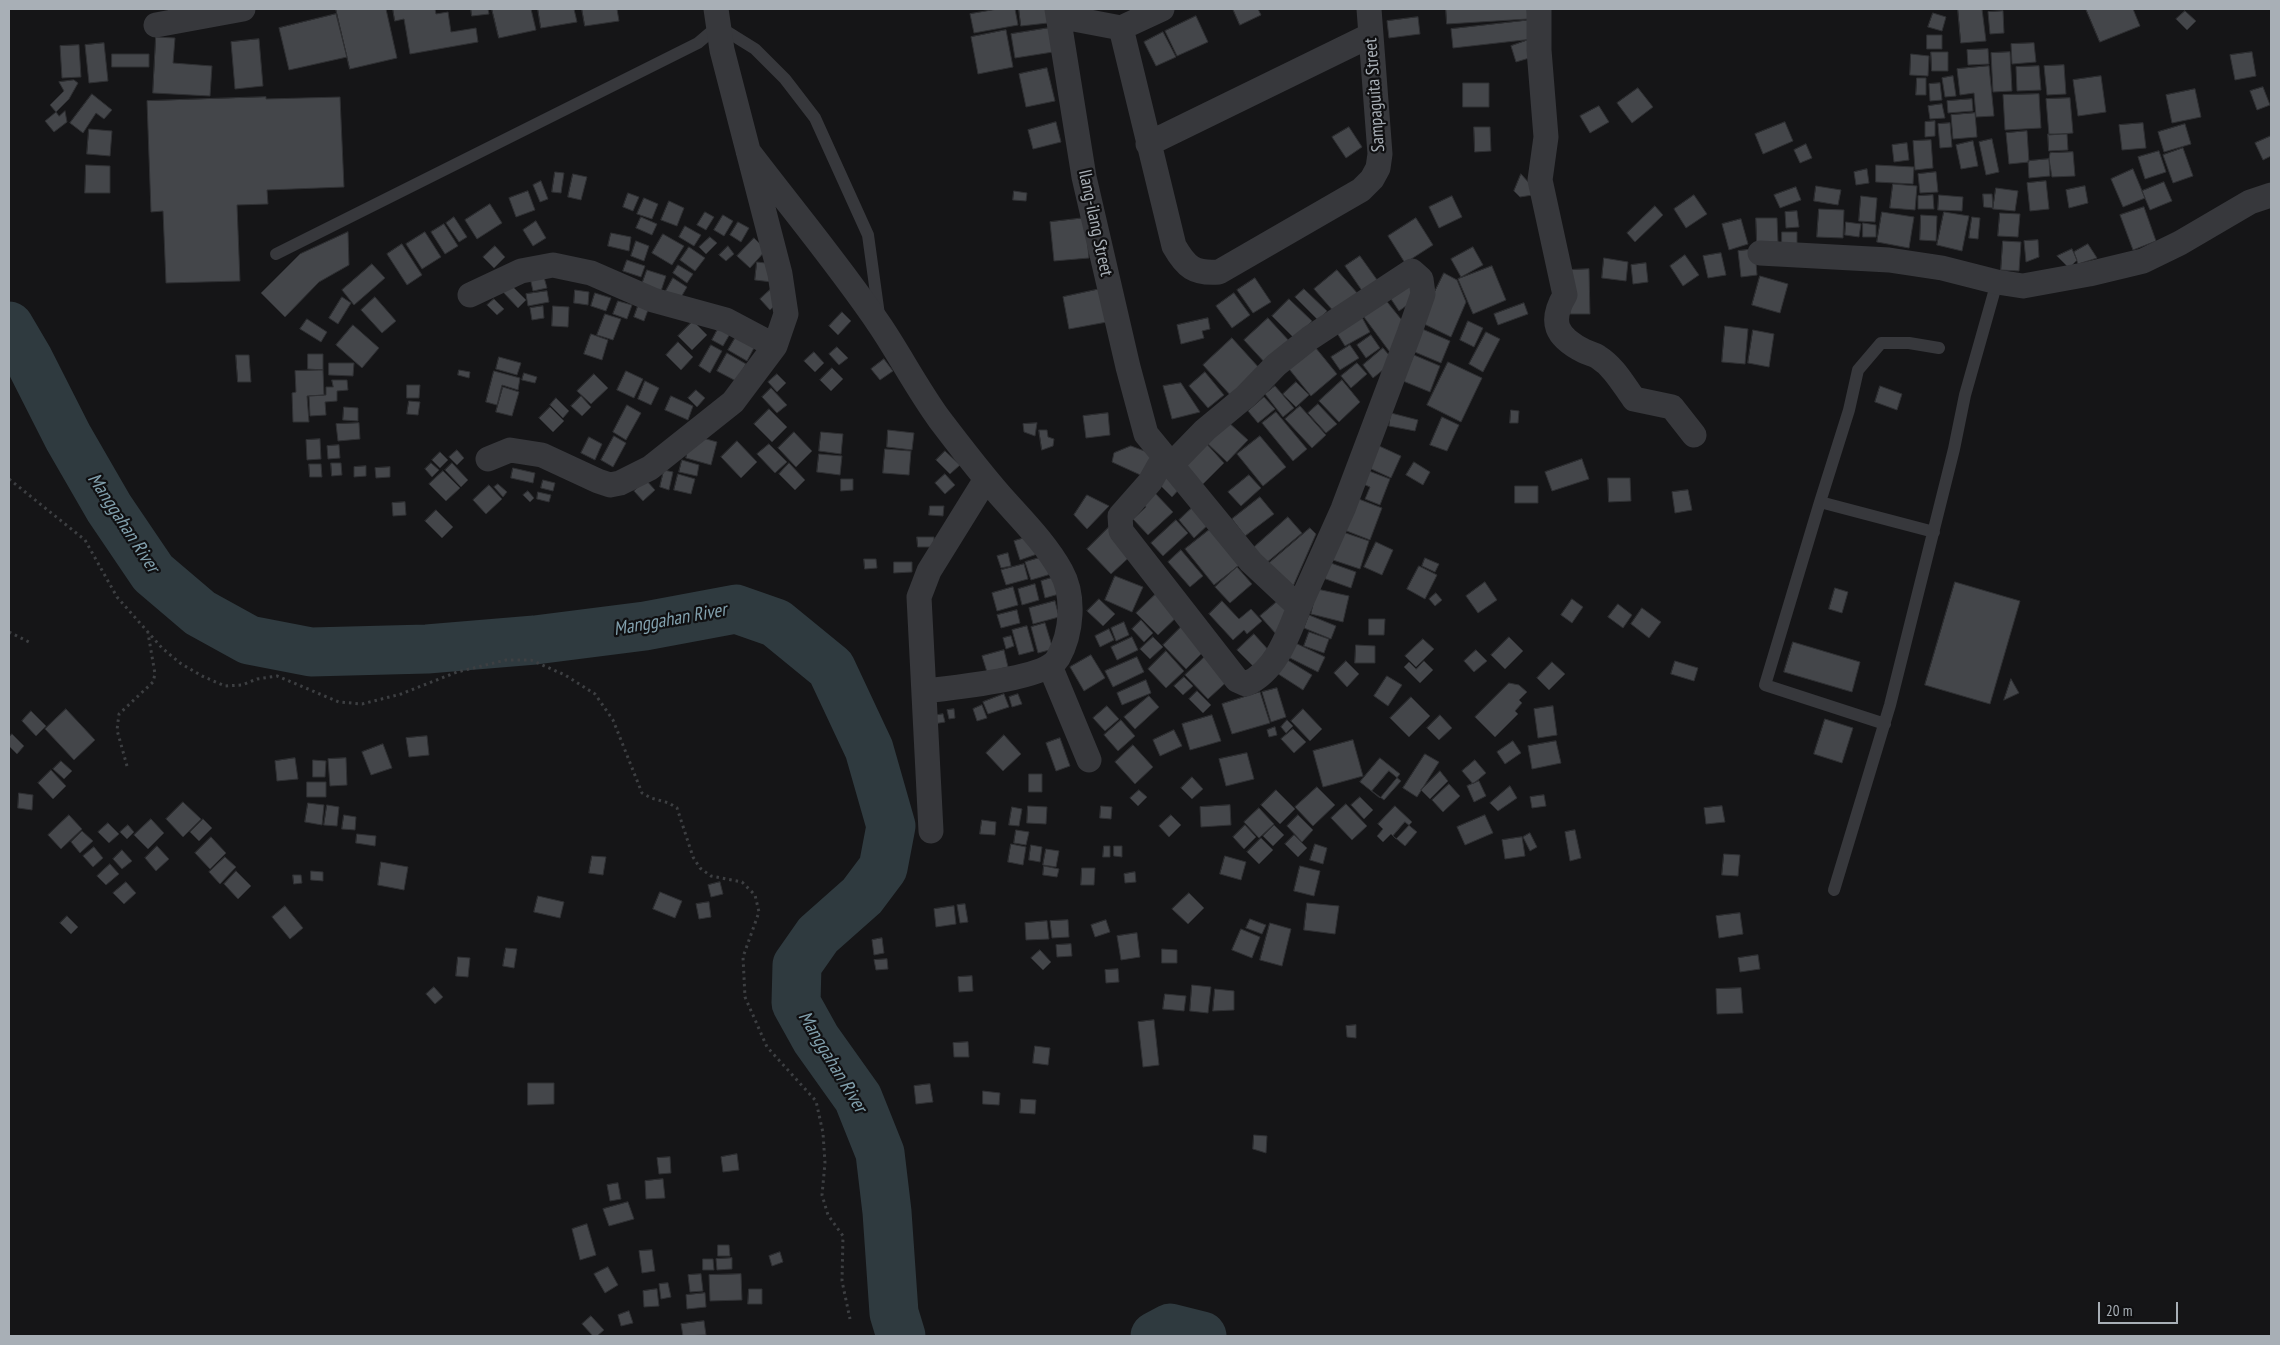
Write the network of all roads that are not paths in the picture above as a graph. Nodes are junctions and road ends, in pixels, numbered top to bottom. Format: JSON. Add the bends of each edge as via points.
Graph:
{"nodes":[{"id":1,"x":243,"y":9,"type":"edge"},
{"id":2,"x":1162,"y":9,"type":"edge"},
{"id":3,"x":1369,"y":9,"type":"edge"},
{"id":4,"x":1539,"y":9,"type":"edge"},
{"id":5,"x":1058,"y":13,"type":"edge"},
{"id":6,"x":717,"y":18,"type":"edge"},
{"id":7,"x":156,"y":25,"type":"dead end"},
{"id":8,"x":1121,"y":28,"type":"junction"},
{"id":9,"x":1371,"y":35,"type":"junction"},
{"id":10,"x":1148,"y":144,"type":"junction"},
{"id":11,"x":748,"y":151,"type":"junction"},
{"id":12,"x":2271,"y":195,"type":"edge"},
{"id":13,"x":1760,"y":253,"type":"dead end"},
{"id":14,"x":276,"y":254,"type":"dead end"},
{"id":15,"x":1997,"y":282,"type":"junction"},
{"id":16,"x":470,"y":296,"type":"dead end"},
{"id":17,"x":880,"y":325,"type":"junction"},
{"id":18,"x":775,"y":346,"type":"junction"},
{"id":19,"x":1939,"y":348,"type":"dead end"},
{"id":20,"x":1694,"y":435,"type":"dead end"},
{"id":21,"x":488,"y":459,"type":"dead end"},
{"id":22,"x":1171,"y":465,"type":"junction"},
{"id":23,"x":986,"y":479,"type":"junction"},
{"id":24,"x":1820,"y":502,"type":"junction"},
{"id":25,"x":1934,"y":532,"type":"junction"},
{"id":26,"x":1299,"y":607,"type":"junction"},
{"id":27,"x":1050,"y":666,"type":"junction"},
{"id":28,"x":924,"y":691,"type":"junction"},
{"id":29,"x":1884,"y":724,"type":"junction"},
{"id":30,"x":1089,"y":760,"type":"dead end"},
{"id":31,"x":931,"y":832,"type":"dead end"},
{"id":32,"x":1834,"y":890,"type":"dead end"}],
"edges":[{"from":1,"to":7,"type":"street"},
{"from":2,"to":8,"type":"street"},
{"from":3,"to":9,"type":"street","name":"Sampaguita Street"},
{"from":4,"to":20,"type":"street","via":[[1546,137],[1540,180],[1565,295],[1556,310],[1556,324],[1565,340],[1597,356],[1615,371],[1634,399],[1672,407]]},
{"from":5,"to":8,"type":"street"},
{"from":5,"to":22,"type":"street","name":"Ilang-ilang Street","via":[[1084,177],[1128,366],[1146,434]]},
{"from":6,"to":11,"type":"street"},
{"from":6,"to":14,"type":"lane","via":[[698,43]]},
{"from":6,"to":17,"type":"lane","via":[[785,79],[815,118],[868,235]]},
{"from":8,"to":10,"type":"street"},
{"from":9,"to":10,"type":"street"},
{"from":9,"to":10,"type":"street","name":"Sampaguita Street","via":[[1380,154],[1372,179],[1351,197],[1219,272],[1191,269],[1181,260],[1174,246]]},
{"from":11,"to":17,"type":"street"},
{"from":11,"to":18,"type":"street","via":[[780,274],[786,314]]},
{"from":12,"to":15,"type":"street","via":[[2250,202],[2143,261],[2023,286]]},
{"from":13,"to":15,"type":"street","via":[[1889,260],[1942,268]]},
{"from":15,"to":25,"type":"lane","via":[[1965,395]]},
{"from":16,"to":18,"type":"street","via":[[521,271],[553,266],[591,273],[653,300],[726,320]]},
{"from":17,"to":23,"type":"street","via":[[938,418]]},
{"from":18,"to":21,"type":"street","via":[[733,402],[650,468],[620,483],[610,485],[598,481],[542,455],[510,450]]},
{"from":19,"to":24,"type":"lane","via":[[1880,343],[1858,370]]},
{"from":22,"to":26,"type":"street","via":[[1251,562]]},
{"from":22,"to":26,"type":"street","via":[[1159,466],[1150,482],[1120,516],[1120,531],[1237,680],[1246,684],[1256,679],[1280,652]]},
{"from":22,"to":26,"type":"street","via":[[1276,365],[1310,338],[1412,271],[1421,279],[1423,294],[1409,334],[1343,509]]},
{"from":23,"to":27,"type":"street","via":[[1046,550],[1061,571],[1068,591],[1070,613],[1066,638],[1057,660]]},
{"from":23,"to":28,"type":"street","via":[[929,572],[918,598]]},
{"from":24,"to":25,"type":"lane"},
{"from":24,"to":29,"type":"lane","via":[[1766,685]]},
{"from":25,"to":29,"type":"lane"},
{"from":27,"to":28,"type":"street","via":[[998,681]]},
{"from":27,"to":30,"type":"street"},
{"from":28,"to":31,"type":"street"},
{"from":29,"to":32,"type":"lane"}]}
